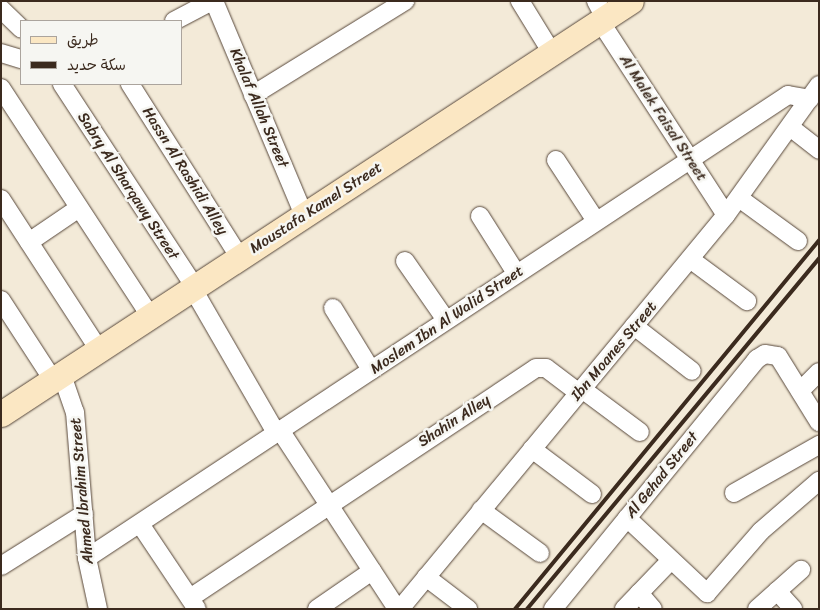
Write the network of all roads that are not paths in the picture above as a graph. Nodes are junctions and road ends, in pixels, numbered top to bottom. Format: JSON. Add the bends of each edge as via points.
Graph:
{"nodes":[{"id":1,"x":4,"y":1,"type":"edge"},
{"id":2,"x":213,"y":1,"type":"edge"},
{"id":3,"x":404,"y":1,"type":"edge"},
{"id":4,"x":520,"y":1,"type":"edge"},
{"id":5,"x":631,"y":1,"type":"edge"},
{"id":6,"x":1,"y":9,"type":"edge"},
{"id":7,"x":600,"y":14,"type":"edge"},
{"id":8,"x":176,"y":20,"type":"edge"},
{"id":9,"x":20,"y":27,"type":"edge"},
{"id":10,"x":1,"y":53,"type":"edge"},
{"id":11,"x":552,"y":53,"type":"junction"},
{"id":12,"x":20,"y":59,"type":"edge"},
{"id":13,"x":63,"y":85,"type":"edge"},
{"id":14,"x":131,"y":85,"type":"edge"},
{"id":15,"x":1,"y":88,"type":"edge"},
{"id":16,"x":814,"y":92,"type":"edge"},
{"id":17,"x":254,"y":95,"type":"junction"},
{"id":18,"x":790,"y":127,"type":"junction"},
{"id":19,"x":819,"y":150,"type":"edge"},
{"id":20,"x":689,"y":159,"type":"junction"},
{"id":21,"x":556,"y":160,"type":"dead end"},
{"id":22,"x":739,"y":198,"type":"junction"},
{"id":23,"x":1,"y":199,"type":"edge"},
{"id":24,"x":79,"y":208,"type":"junction"},
{"id":25,"x":304,"y":215,"type":"junction"},
{"id":26,"x":726,"y":215,"type":"junction"},
{"id":27,"x":480,"y":216,"type":"dead end"},
{"id":28,"x":596,"y":221,"type":"junction"},
{"id":29,"x":798,"y":241,"type":"dead end"},
{"id":30,"x":29,"y":242,"type":"junction"},
{"id":31,"x":240,"y":258,"type":"junction"},
{"id":32,"x":690,"y":259,"type":"junction"},
{"id":33,"x":405,"y":261,"type":"dead end"},
{"id":34,"x":516,"y":273,"type":"junction"},
{"id":35,"x":194,"y":288,"type":"junction"},
{"id":36,"x":1,"y":300,"type":"edge"},
{"id":37,"x":747,"y":300,"type":"dead end"},
{"id":38,"x":333,"y":308,"type":"dead end"},
{"id":39,"x":150,"y":316,"type":"junction"},
{"id":40,"x":446,"y":320,"type":"junction"},
{"id":41,"x":634,"y":326,"type":"junction"},
{"id":42,"x":99,"y":350,"type":"junction"},
{"id":43,"x":371,"y":370,"type":"junction"},
{"id":44,"x":692,"y":371,"type":"dead end"},
{"id":45,"x":57,"y":377,"type":"junction"},
{"id":46,"x":812,"y":381,"type":"edge"},
{"id":47,"x":581,"y":391,"type":"junction"},
{"id":48,"x":2,"y":411,"type":"edge"},
{"id":49,"x":819,"y":422,"type":"edge"},
{"id":50,"x":278,"y":432,"type":"junction"},
{"id":51,"x":640,"y":432,"type":"dead end"},
{"id":52,"x":819,"y":445,"type":"edge"},
{"id":53,"x":532,"y":449,"type":"junction"},
{"id":54,"x":819,"y":481,"type":"edge"},
{"id":55,"x":734,"y":493,"type":"dead end"},
{"id":56,"x":592,"y":494,"type":"dead end"},
{"id":57,"x":328,"y":503,"type":"junction"},
{"id":58,"x":482,"y":510,"type":"junction"},
{"id":59,"x":84,"y":514,"type":"junction"},
{"id":60,"x":627,"y":518,"type":"junction"},
{"id":61,"x":140,"y":524,"type":"junction"},
{"id":62,"x":540,"y":554,"type":"dead end"},
{"id":63,"x":88,"y":558,"type":"junction"},
{"id":64,"x":671,"y":560,"type":"junction"},
{"id":65,"x":1,"y":566,"type":"edge"},
{"id":66,"x":801,"y":570,"type":"dead end"},
{"id":67,"x":372,"y":571,"type":"junction"},
{"id":68,"x":426,"y":576,"type":"junction"},
{"id":69,"x":777,"y":591,"type":"junction"},
{"id":70,"x":639,"y":593,"type":"junction"},
{"id":71,"x":193,"y":604,"type":"edge"},
{"id":72,"x":98,"y":609,"type":"edge"},
{"id":73,"x":316,"y":609,"type":"edge"},
{"id":74,"x":399,"y":609,"type":"edge"},
{"id":75,"x":468,"y":609,"type":"edge"},
{"id":76,"x":553,"y":609,"type":"edge"},
{"id":77,"x":624,"y":609,"type":"edge"},
{"id":78,"x":653,"y":609,"type":"edge"},
{"id":79,"x":757,"y":609,"type":"edge"},
{"id":80,"x":793,"y":609,"type":"edge"}],
"edges":[{"from":1,"to":6,"type":"street"},
{"from":2,"to":8,"type":"street"},
{"from":2,"to":17,"type":"street","name":"Khalaf Allah Street"},
{"from":3,"to":17,"type":"street"},
{"from":4,"to":11,"type":"street"},
{"from":5,"to":7,"type":"main road","name":"Moustafa Kamel Street"},
{"from":6,"to":9,"type":"street"},
{"from":7,"to":11,"type":"main road","name":"Moustafa Kamel Street"},
{"from":7,"to":20,"type":"street","name":"Al Malek Faisal Street"},
{"from":10,"to":12,"type":"street"},
{"from":11,"to":25,"type":"main road","name":"Moustafa Kamel Street"},
{"from":13,"to":35,"type":"street","name":"Sabry Al Sharqawy Street"},
{"from":14,"to":31,"type":"street","name":"Hassn Al Rashidi Alley"},
{"from":15,"to":24,"type":"street"},
{"from":16,"to":18,"type":"street","name":"Ibn Moanes Street"},
{"from":16,"to":20,"type":"street","name":"Moslem Ibn Al Walid Street","via":[[788,95]]},
{"from":17,"to":25,"type":"street","name":"Khalaf Allah Street"},
{"from":18,"to":19,"type":"street"},
{"from":18,"to":22,"type":"street","name":"Ibn Moanes Street"},
{"from":20,"to":26,"type":"street","name":"Al Malek Faisal Street"},
{"from":20,"to":28,"type":"street","name":"Moslem Ibn Al Walid Street"},
{"from":21,"to":28,"type":"street"},
{"from":22,"to":26,"type":"street","name":"Ibn Moanes Street"},
{"from":22,"to":29,"type":"street"},
{"from":23,"to":30,"type":"street"},
{"from":24,"to":30,"type":"street"},
{"from":24,"to":39,"type":"street"},
{"from":25,"to":31,"type":"main road","name":"Moustafa Kamel Street"},
{"from":26,"to":32,"type":"street","name":"Ibn Moanes Street"},
{"from":27,"to":34,"type":"street"},
{"from":28,"to":34,"type":"street","name":"Moslem Ibn Al Walid Street"},
{"from":30,"to":42,"type":"street"},
{"from":31,"to":35,"type":"main road","name":"Moustafa Kamel Street"},
{"from":32,"to":37,"type":"street"},
{"from":32,"to":41,"type":"street","name":"Ibn Moanes Street"},
{"from":33,"to":40,"type":"street"},
{"from":34,"to":40,"type":"street","name":"Moslem Ibn Al Walid Street"},
{"from":35,"to":39,"type":"main road","name":"Moustafa Kamel Street"},
{"from":35,"to":50,"type":"street","name":"Sabry Al Sharqawy Street"},
{"from":36,"to":45,"type":"street","name":"Ahmed Ibrahim Street"},
{"from":38,"to":43,"type":"street"},
{"from":39,"to":42,"type":"main road","name":"Moustafa Kamel Street"},
{"from":40,"to":43,"type":"street","name":"Moslem Ibn Al Walid Street"},
{"from":41,"to":44,"type":"street"},
{"from":41,"to":47,"type":"street","name":"Ibn Moanes Street"},
{"from":42,"to":45,"type":"main road","name":"Moustafa Kamel Street"},
{"from":43,"to":50,"type":"street","name":"Moslem Ibn Al Walid Street"},
{"from":45,"to":48,"type":"main road","name":"Moustafa Kamel Street"},
{"from":45,"to":59,"type":"street","name":"Ahmed Ibrahim Street","via":[[75,412]]},
{"from":46,"to":49,"type":"street"},
{"from":46,"to":60,"type":"street","name":"Al Gehad Street","via":[[778,356],[765,354],[757,359]]},
{"from":47,"to":51,"type":"street","name":"Shahin Alley"},
{"from":47,"to":53,"type":"street","name":"Ibn Moanes Street"},
{"from":47,"to":57,"type":"street","name":"Shahin Alley","via":[[546,368],[536,368]]},
{"from":50,"to":57,"type":"street","name":"Sabry Al Sharqawy Street"},
{"from":50,"to":61,"type":"street","name":"Moslem Ibn Al Walid Street"},
{"from":52,"to":55,"type":"street"},
{"from":53,"to":56,"type":"street"},
{"from":53,"to":58,"type":"street","name":"Ibn Moanes Street"},
{"from":54,"to":64,"type":"street","via":[[761,531],[707,593]]},
{"from":57,"to":67,"type":"street","name":"Sabry Al Sharqawy Street"},
{"from":57,"to":71,"type":"street","name":"Shahin Alley"},
{"from":58,"to":62,"type":"street"},
{"from":58,"to":68,"type":"street","name":"Ibn Moanes Street"},
{"from":59,"to":63,"type":"street","name":"Ahmed Ibrahim Street"},
{"from":59,"to":65,"type":"street"},
{"from":60,"to":64,"type":"street"},
{"from":60,"to":76,"type":"street","name":"Al Gehad Street"},
{"from":61,"to":63,"type":"street","name":"Moslem Ibn Al Walid Street"},
{"from":61,"to":71,"type":"street"},
{"from":63,"to":72,"type":"street","name":"Ahmed Ibrahim Street"},
{"from":64,"to":70,"type":"street"},
{"from":66,"to":69,"type":"street"},
{"from":67,"to":73,"type":"street"},
{"from":67,"to":74,"type":"street","name":"Sabry Al Sharqawy Street"},
{"from":68,"to":74,"type":"street","name":"Ibn Moanes Street"},
{"from":68,"to":75,"type":"street"},
{"from":69,"to":79,"type":"street"},
{"from":69,"to":80,"type":"street"},
{"from":70,"to":77,"type":"street"},
{"from":70,"to":78,"type":"street"}]}
